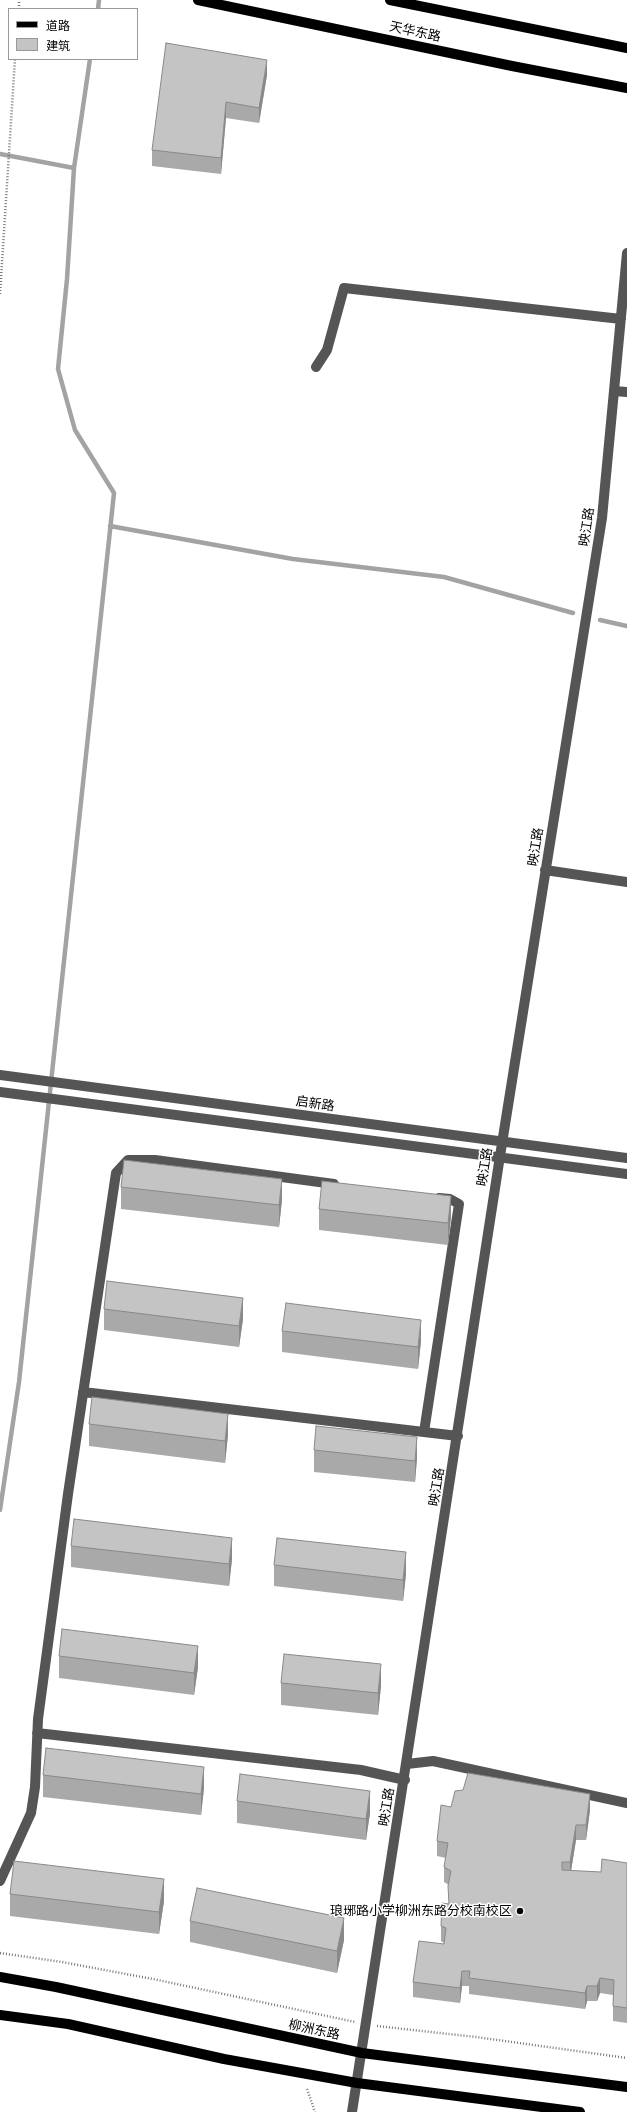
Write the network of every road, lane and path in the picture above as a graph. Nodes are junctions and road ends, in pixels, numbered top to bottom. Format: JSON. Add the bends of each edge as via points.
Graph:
{"nodes":[{"id":1,"x":198,"y":0,"type":"edge"},
{"id":2,"x":390,"y":0,"type":"edge"},
{"id":3,"x":627,"y":48,"type":"edge"},
{"id":4,"x":16,"y":60,"type":"edge"},
{"id":5,"x":627,"y":88,"type":"edge"},
{"id":6,"x":627,"y":253,"type":"edge"},
{"id":7,"x":0,"y":294,"type":"edge"},
{"id":8,"x":621,"y":319,"type":"junction"},
{"id":9,"x":316,"y":367,"type":"dead end"},
{"id":10,"x":614,"y":391,"type":"junction"},
{"id":11,"x":627,"y":392,"type":"edge"},
{"id":12,"x":545,"y":870,"type":"junction"},
{"id":13,"x":627,"y":882,"type":"edge"},
{"id":14,"x":0,"y":1075,"type":"edge"},
{"id":15,"x":0,"y":1092,"type":"edge"},
{"id":16,"x":502,"y":1142,"type":"junction"},
{"id":17,"x":500,"y":1156,"type":"junction"},
{"id":18,"x":627,"y":1158,"type":"edge"},
{"id":19,"x":627,"y":1174,"type":"edge"},
{"id":20,"x":341,"y":1185,"type":"edge"},
{"id":21,"x":426,"y":1196,"type":"edge"},
{"id":22,"x":83,"y":1392,"type":"junction"},
{"id":23,"x":424,"y":1432,"type":"junction"},
{"id":24,"x":458,"y":1436,"type":"junction"},
{"id":25,"x":37,"y":1733,"type":"junction"},
{"id":26,"x":407,"y":1764,"type":"junction"},
{"id":27,"x":405,"y":1780,"type":"junction"},
{"id":28,"x":627,"y":1803,"type":"edge"},
{"id":29,"x":0,"y":1881,"type":"edge"},
{"id":30,"x":0,"y":1953,"type":"edge"},
{"id":31,"x":0,"y":1977,"type":"edge"},
{"id":32,"x":0,"y":2015,"type":"edge"},
{"id":33,"x":367,"y":2025,"type":"junction"},
{"id":34,"x":362,"y":2053,"type":"junction"},
{"id":35,"x":627,"y":2058,"type":"edge"},
{"id":36,"x":357,"y":2083,"type":"junction"},
{"id":37,"x":627,"y":2087,"type":"edge"},
{"id":38,"x":307,"y":2089,"type":"dead end"},
{"id":39,"x":315,"y":2112,"type":"edge"},
{"id":40,"x":352,"y":2112,"type":"edge"},
{"id":41,"x":580,"y":2112,"type":"edge"}],
"edges":[{"from":1,"to":5,"type":"main road","name":"天华东路"},
{"from":2,"to":3,"type":"main road","name":"天华东路"},
{"from":4,"to":7,"type":"path"},
{"from":6,"to":8,"type":"street","name":"映江路"},
{"from":8,"to":9,"type":"street","via":[[344,288],[327,350]]},
{"from":8,"to":10,"type":"street","name":"映江路"},
{"from":10,"to":11,"type":"street"},
{"from":10,"to":12,"type":"street","name":"映江路","via":[[602,518]]},
{"from":12,"to":13,"type":"street"},
{"from":12,"to":16,"type":"street","name":"映江路"},
{"from":14,"to":16,"type":"street","name":"启新路"},
{"from":15,"to":17,"type":"street"},
{"from":16,"to":17,"type":"street","name":"映江路"},
{"from":16,"to":18,"type":"street","name":"启新路"},
{"from":17,"to":19,"type":"street"},
{"from":17,"to":24,"type":"street","name":"映江路"},
{"from":20,"to":22,"type":"street","via":[[155,1160],[128,1160],[116,1173]]},
{"from":21,"to":23,"type":"street","via":[[450,1199],[459,1204]]},
{"from":22,"to":23,"type":"street"},
{"from":22,"to":25,"type":"street"},
{"from":23,"to":24,"type":"street"},
{"from":24,"to":26,"type":"street","name":"映江路"},
{"from":25,"to":27,"type":"street","via":[[361,1770]]},
{"from":25,"to":29,"type":"street","via":[[35,1787],[31,1813]]},
{"from":26,"to":27,"type":"street","name":"映江路"},
{"from":26,"to":28,"type":"street","via":[[433,1761]]},
{"from":27,"to":33,"type":"street","name":"映江路"},
{"from":30,"to":33,"type":"path","via":[[144,1977]]},
{"from":31,"to":34,"type":"main road","name":"柳洲东路"},
{"from":32,"to":36,"type":"main road","via":[[68,2024],[224,2058]]},
{"from":33,"to":34,"type":"street","name":"映江路"},
{"from":33,"to":35,"type":"path"},
{"from":34,"to":36,"type":"street","name":"映江路"},
{"from":34,"to":37,"type":"main road","name":"柳洲东路"},
{"from":36,"to":40,"type":"street","name":"映江路"},
{"from":36,"to":41,"type":"main road"},
{"from":38,"to":39,"type":"path"}]}
